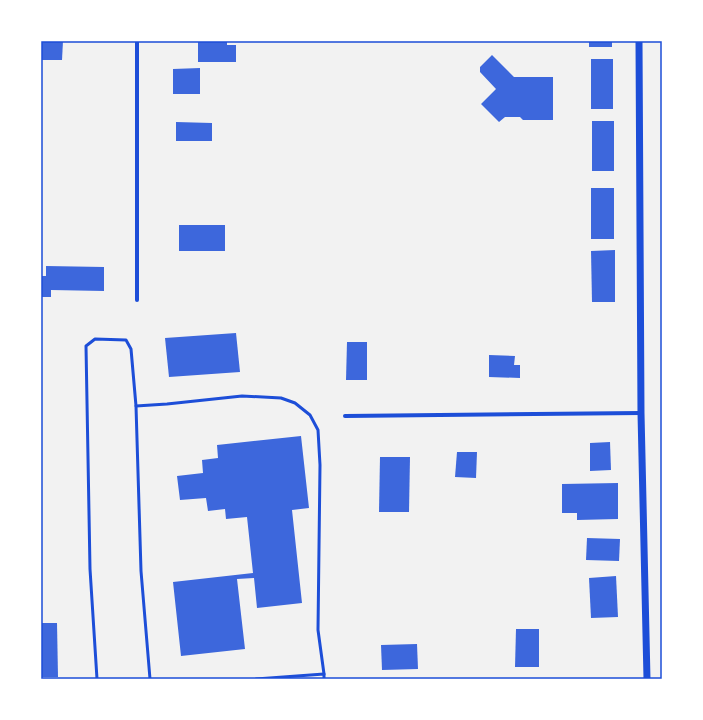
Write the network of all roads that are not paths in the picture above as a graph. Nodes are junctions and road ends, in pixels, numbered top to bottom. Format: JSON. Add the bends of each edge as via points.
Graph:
{"nodes":[{"id":1,"x":137,"y":41,"type":"edge"},
{"id":2,"x":639,"y":41,"type":"edge"},
{"id":3,"x":137,"y":300,"type":"dead end"},
{"id":4,"x":136,"y":406,"type":"junction"},
{"id":5,"x":641,"y":413,"type":"junction"},
{"id":6,"x":345,"y":416,"type":"dead end"},
{"id":7,"x":324,"y":674,"type":"junction"},
{"id":8,"x":97,"y":679,"type":"edge"},
{"id":9,"x":150,"y":679,"type":"edge"},
{"id":10,"x":256,"y":679,"type":"edge"},
{"id":11,"x":324,"y":679,"type":"edge"},
{"id":12,"x":647,"y":679,"type":"edge"}],
"edges":[{"from":1,"to":3,"type":"street"},
{"from":2,"to":5,"type":"street"},
{"from":4,"to":7,"type":"lane","via":[[242,396],[280,398],[294,403],[310,415],[318,430],[320,465],[318,630]]},
{"from":4,"to":8,"type":"lane","via":[[131,349],[126,340],[95,339],[86,346],[90,569]]},
{"from":4,"to":9,"type":"lane","via":[[141,571]]},
{"from":5,"to":6,"type":"street"},
{"from":5,"to":12,"type":"street"},
{"from":7,"to":10,"type":"lane"},
{"from":7,"to":11,"type":"lane"}]}
